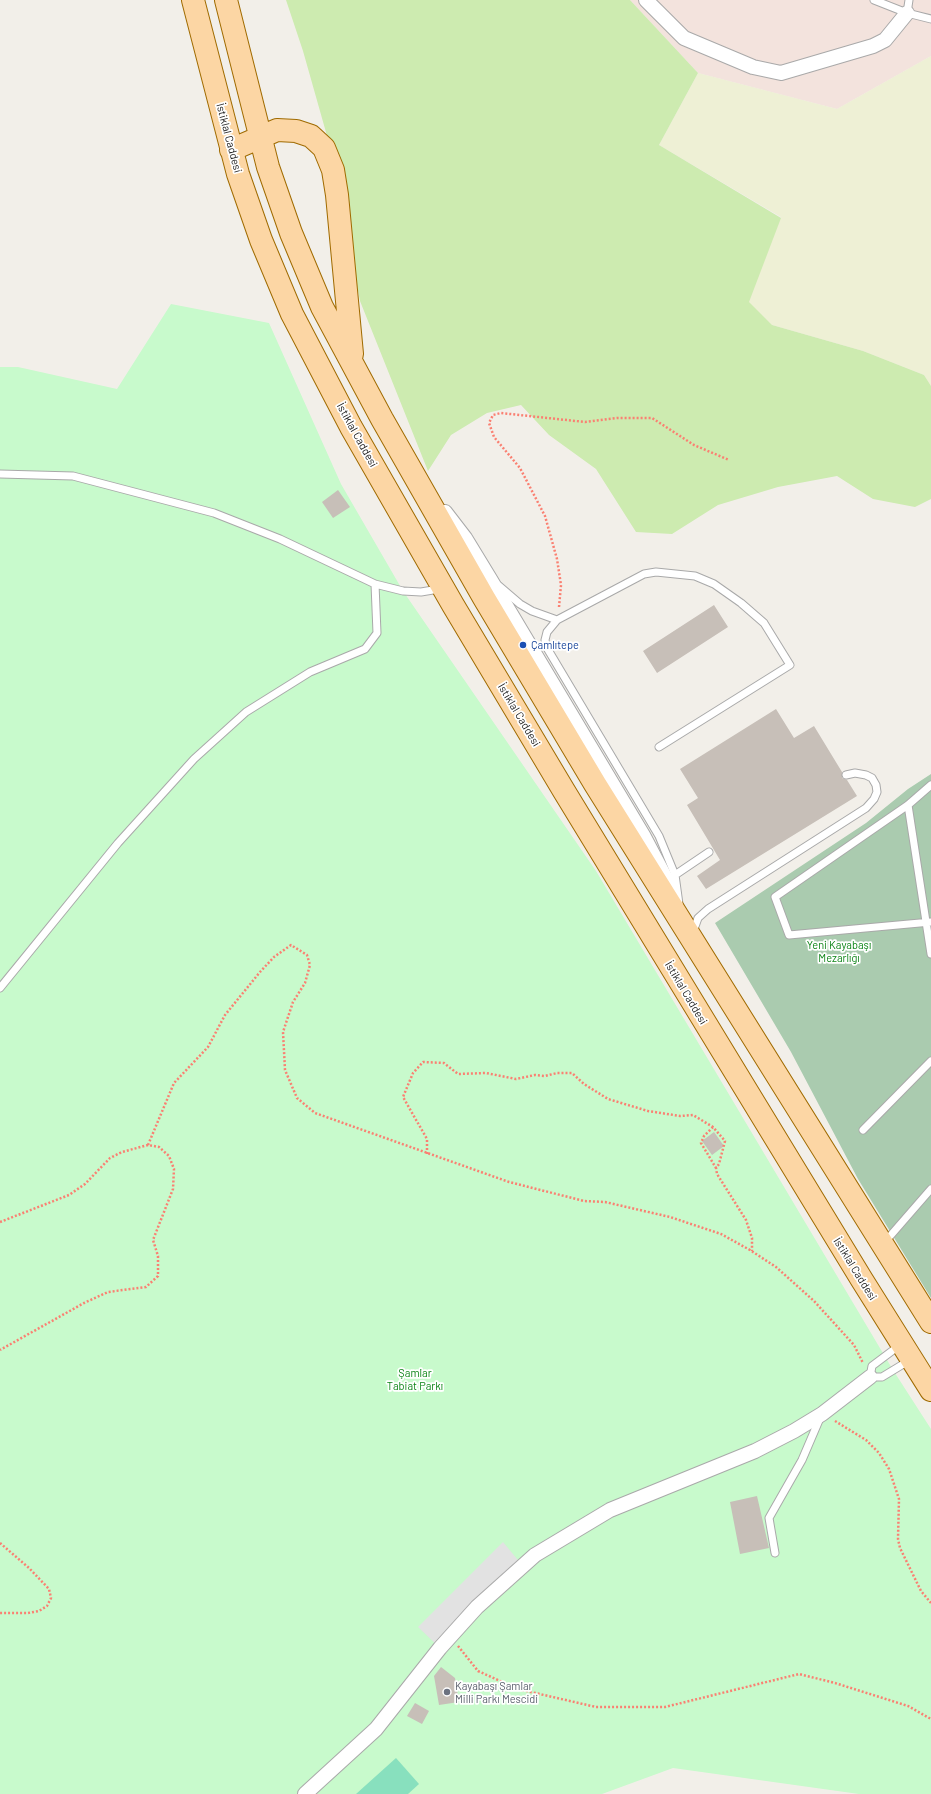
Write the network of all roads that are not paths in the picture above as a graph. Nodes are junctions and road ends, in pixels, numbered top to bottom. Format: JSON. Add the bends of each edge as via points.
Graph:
{"nodes":[{"id":1,"x":193,"y":0,"type":"edge"},
{"id":2,"x":226,"y":0,"type":"edge"},
{"id":3,"x":646,"y":0,"type":"edge"},
{"id":4,"x":874,"y":0,"type":"edge"},
{"id":5,"x":908,"y":7,"type":"edge"},
{"id":6,"x":931,"y":19,"type":"edge"},
{"id":7,"x":260,"y":137,"type":"junction"},
{"id":8,"x":231,"y":150,"type":"junction"},
{"id":9,"x":353,"y":364,"type":"junction"},
{"id":10,"x":407,"y":463,"type":"junction"},
{"id":11,"x":0,"y":474,"type":"edge"},
{"id":12,"x":490,"y":579,"type":"junction"},
{"id":13,"x":375,"y":584,"type":"junction"},
{"id":14,"x":444,"y":588,"type":"junction"},
{"id":15,"x":557,"y":620,"type":"junction"},
{"id":16,"x":659,"y":746,"type":"dead end"},
{"id":17,"x":846,"y":775,"type":"dead end"},
{"id":18,"x":931,"y":785,"type":"edge"},
{"id":19,"x":908,"y":805,"type":"junction"},
{"id":20,"x":709,"y":852,"type":"dead end"},
{"id":21,"x":675,"y":875,"type":"junction"},
{"id":22,"x":679,"y":904,"type":"junction"},
{"id":23,"x":928,"y":922,"type":"edge"},
{"id":24,"x":692,"y":938,"type":"junction"},
{"id":25,"x":931,"y":954,"type":"edge"},
{"id":26,"x":0,"y":988,"type":"edge"},
{"id":27,"x":931,"y":1061,"type":"edge"},
{"id":28,"x":863,"y":1130,"type":"dead end"},
{"id":29,"x":931,"y":1189,"type":"edge"},
{"id":30,"x":883,"y":1245,"type":"junction"},
{"id":31,"x":931,"y":1322,"type":"edge"},
{"id":32,"x":907,"y":1352,"type":"junction"},
{"id":33,"x":870,"y":1377,"type":"junction"},
{"id":34,"x":931,"y":1390,"type":"edge"},
{"id":35,"x":822,"y":1414,"type":"junction"},
{"id":36,"x":776,"y":1553,"type":"dead end"},
{"id":37,"x":305,"y":1794,"type":"edge"}],
"edges":[{"from":1,"to":8,"type":"main road","name":"İstiklal Caddesi"},
{"from":2,"to":7,"type":"main road"},
{"from":3,"to":5,"type":"street","via":[[684,38],[753,67],[781,72],[873,46],[885,40]]},
{"from":4,"to":5,"type":"lane"},
{"from":5,"to":6,"type":"lane"},
{"from":7,"to":8,"type":"main road"},
{"from":7,"to":9,"type":"main road","via":[[291,233],[322,307]]},
{"from":7,"to":9,"type":"main road","via":[[277,130],[296,130],[311,136],[324,148],[333,170],[337,195]]},
{"from":8,"to":14,"type":"main road","name":"İstiklal Caddesi","via":[[261,240],[292,314],[351,427]]},
{"from":9,"to":10,"type":"main road"},
{"from":10,"to":12,"type":"street","via":[[465,538]]},
{"from":10,"to":24,"type":"main road","via":[[594,784]]},
{"from":11,"to":13,"type":"lane","via":[[73,476],[214,513],[280,539]]},
{"from":12,"to":15,"type":"lane","via":[[520,604]]},
{"from":12,"to":22,"type":"street","via":[[643,836]]},
{"from":13,"to":14,"type":"lane","via":[[421,592]]},
{"from":13,"to":26,"type":"lane","via":[[377,633],[364,649],[310,672],[246,712],[194,759],[118,843]]},
{"from":14,"to":32,"type":"main road","name":"İstiklal Caddesi","via":[[659,948]]},
{"from":15,"to":16,"type":"lane","via":[[644,574],[656,572],[695,576],[714,584],[742,603],[764,623],[790,665]]},
{"from":15,"to":21,"type":"lane","via":[[547,632],[547,648],[659,836]]},
{"from":17,"to":24,"type":"lane","via":[[855,773],[872,778],[877,792],[870,803],[708,909],[698,918]]},
{"from":18,"to":19,"type":"lane"},
{"from":19,"to":23,"type":"lane"},
{"from":19,"to":23,"type":"lane","via":[[775,897],[789,935]]},
{"from":20,"to":21,"type":"lane"},
{"from":21,"to":22,"type":"lane"},
{"from":22,"to":24,"type":"street"},
{"from":23,"to":25,"type":"lane"},
{"from":24,"to":30,"type":"main road"},
{"from":27,"to":28,"type":"lane"},
{"from":29,"to":30,"type":"lane"},
{"from":30,"to":31,"type":"main road"},
{"from":32,"to":33,"type":"lane","via":[[882,1377]]},
{"from":32,"to":33,"type":"lane","via":[[872,1366]]},
{"from":32,"to":34,"type":"main road","name":"İstiklal Caddesi"},
{"from":33,"to":35,"type":"street"},
{"from":35,"to":36,"type":"lane","via":[[802,1460],[769,1518]]},
{"from":35,"to":37,"type":"street","via":[[756,1451],[610,1510],[535,1555],[477,1607],[450,1636],[376,1729]]}]}
